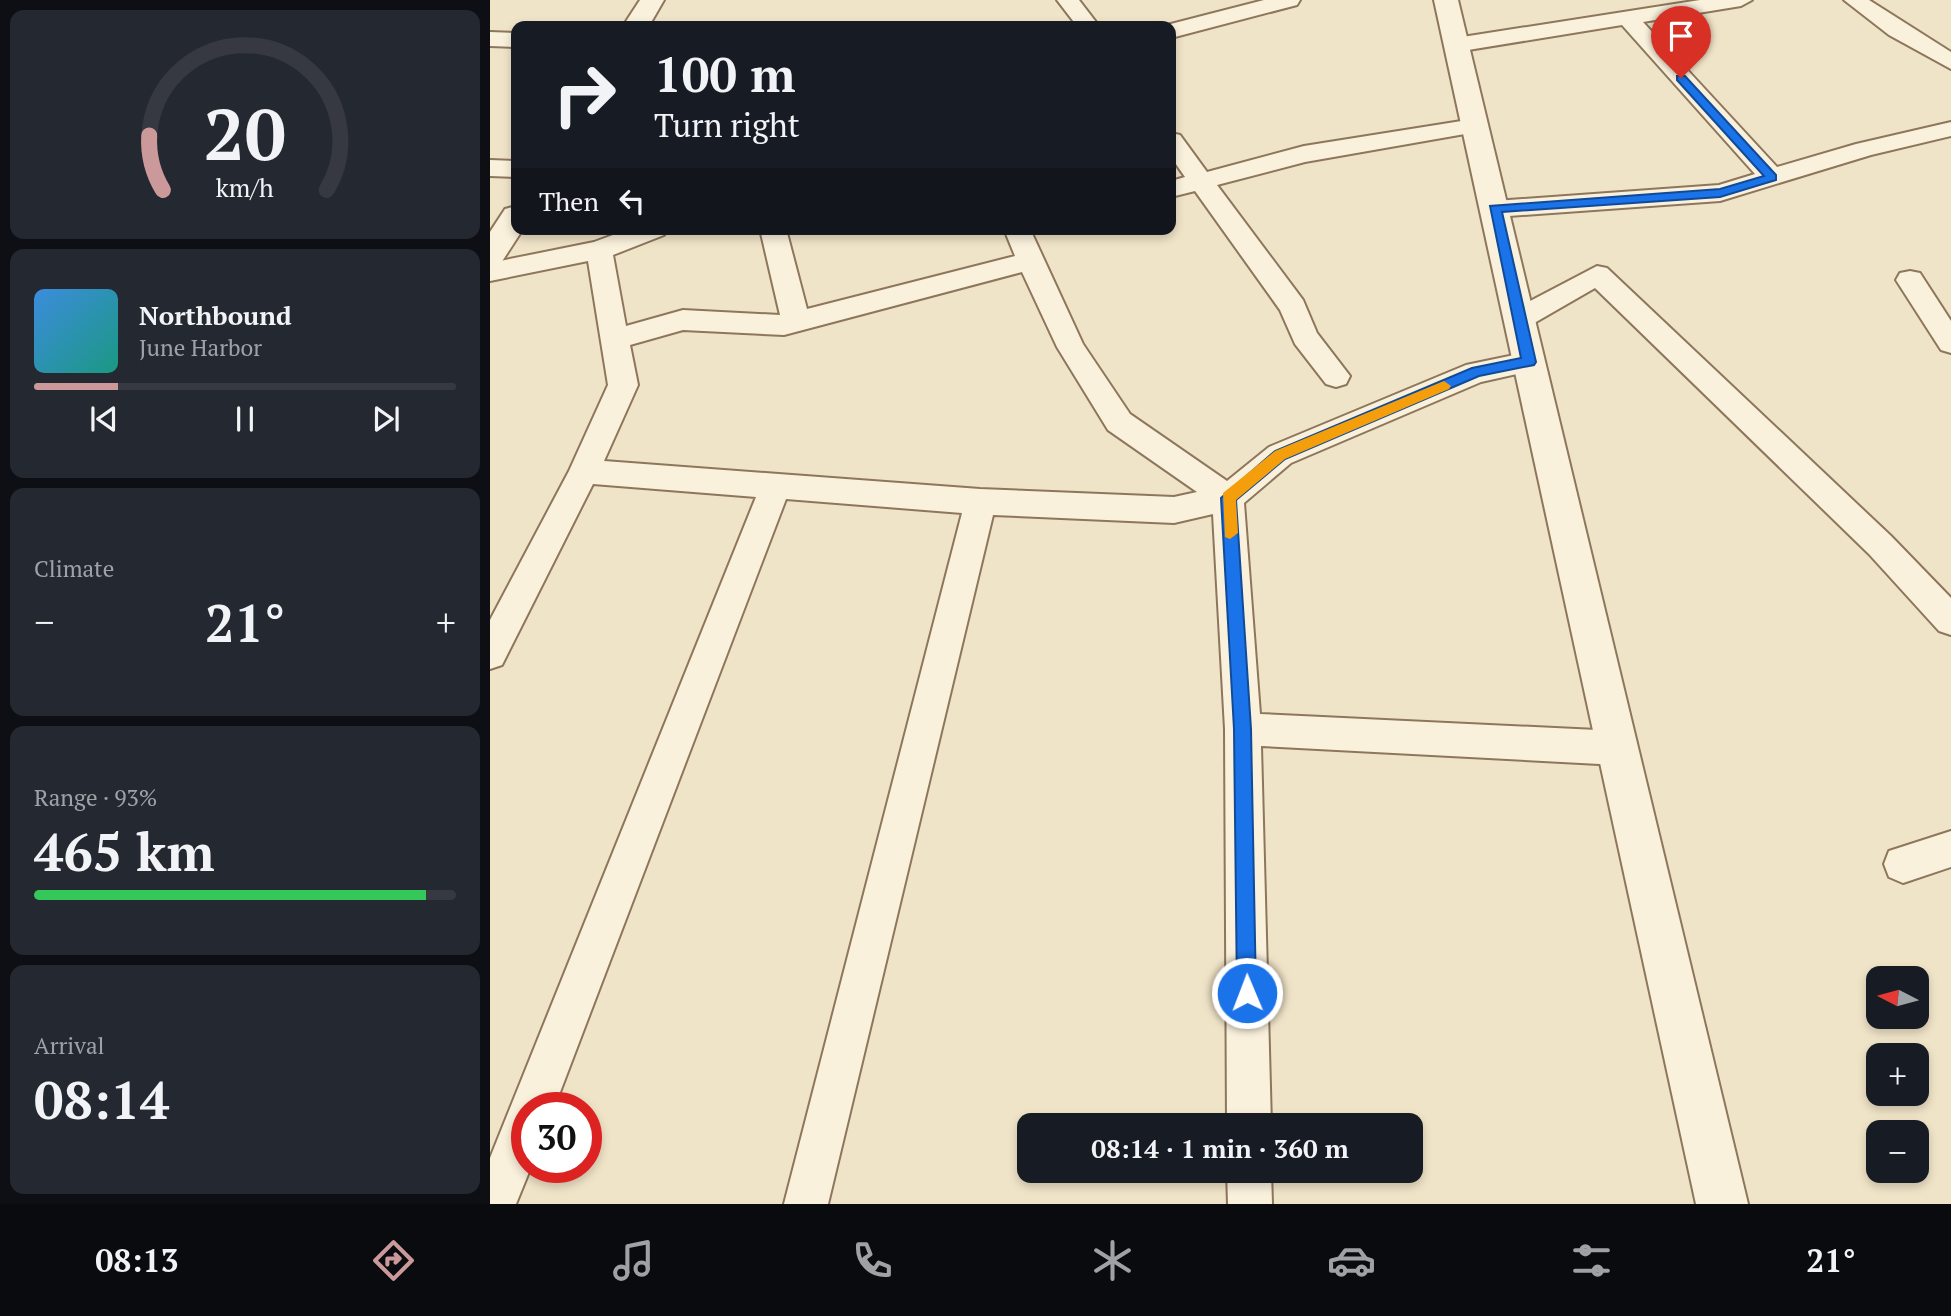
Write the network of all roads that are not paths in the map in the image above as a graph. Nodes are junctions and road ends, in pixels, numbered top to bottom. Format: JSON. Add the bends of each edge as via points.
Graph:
{"nodes":[{"id":1,"x":652,"y":0,"type":"edge"},
{"id":2,"x":1068,"y":0,"type":"edge"},
{"id":3,"x":1289,"y":0,"type":"edge"},
{"id":4,"x":1446,"y":0,"type":"edge"},
{"id":5,"x":1741,"y":0,"type":"edge"},
{"id":6,"x":1855,"y":0,"type":"edge"},
{"id":7,"x":1627,"y":18,"type":"junction"},
{"id":8,"x":639,"y":21,"type":"edge"},
{"id":9,"x":1084,"y":21,"type":"edge"},
{"id":10,"x":1176,"y":30,"type":"edge"},
{"id":11,"x":490,"y":39,"type":"edge"},
{"id":12,"x":511,"y":40,"type":"edge"},
{"id":13,"x":1456,"y":45,"type":"junction"},
{"id":14,"x":1951,"y":62,"type":"edge"},
{"id":15,"x":1474,"y":126,"type":"junction"},
{"id":16,"x":1951,"y":129,"type":"edge"},
{"id":17,"x":1176,"y":147,"type":"edge"},
{"id":18,"x":490,"y":168,"type":"edge"},
{"id":19,"x":511,"y":169,"type":"edge"},
{"id":20,"x":1772,"y":177,"type":"junction"},
{"id":21,"x":1201,"y":181,"type":"junction"},
{"id":22,"x":1176,"y":188,"type":"edge"},
{"id":23,"x":1495,"y":209,"type":"junction"},
{"id":24,"x":511,"y":224,"type":"edge"},
{"id":25,"x":639,"y":235,"type":"edge"},
{"id":26,"x":774,"y":235,"type":"edge"},
{"id":27,"x":1019,"y":235,"type":"edge"},
{"id":28,"x":599,"y":250,"type":"junction"},
{"id":29,"x":490,"y":256,"type":"edge"},
{"id":30,"x":1030,"y":261,"type":"junction"},
{"id":31,"x":490,"y":272,"type":"edge"},
{"id":32,"x":1910,"y":280,"type":"dead end"},
{"id":33,"x":1518,"y":319,"type":"junction"},
{"id":34,"x":796,"y":322,"type":"junction"},
{"id":35,"x":616,"y":339,"type":"junction"},
{"id":36,"x":1951,"y":343,"type":"edge"},
{"id":37,"x":1529,"y":362,"type":"junction"},
{"id":38,"x":1336,"y":376,"type":"dead end"},
{"id":39,"x":584,"y":471,"type":"junction"},
{"id":40,"x":775,"y":487,"type":"junction"},
{"id":41,"x":1228,"y":498,"type":"junction"},
{"id":42,"x":980,"y":502,"type":"junction"},
{"id":43,"x":1951,"y":621,"type":"edge"},
{"id":44,"x":490,"y":654,"type":"edge"},
{"id":45,"x":1243,"y":729,"type":"junction"},
{"id":46,"x":1618,"y":748,"type":"junction"},
{"id":47,"x":1951,"y":849,"type":"edge"},
{"id":48,"x":1903,"y":864,"type":"dead end"},
{"id":49,"x":538,"y":1092,"type":"edge"},
{"id":50,"x":1248,"y":1113,"type":"edge"},
{"id":51,"x":511,"y":1161,"type":"edge"},
{"id":52,"x":1249,"y":1183,"type":"edge"},
{"id":53,"x":494,"y":1204,"type":"edge"},
{"id":54,"x":806,"y":1204,"type":"edge"},
{"id":55,"x":1250,"y":1204,"type":"edge"},
{"id":56,"x":1723,"y":1204,"type":"edge"}],
"edges":[{"from":1,"to":8,"type":"street"},
{"from":2,"to":9,"type":"street"},
{"from":3,"to":10,"type":"street"},
{"from":4,"to":13,"type":"street"},
{"from":5,"to":7,"type":"street"},
{"from":6,"to":14,"type":"street"},
{"from":7,"to":13,"type":"street"},
{"from":7,"to":20,"type":"street"},
{"from":11,"to":12,"type":"street"},
{"from":13,"to":15,"type":"street"},
{"from":15,"to":21,"type":"street","via":[[1304,154]]},
{"from":15,"to":23,"type":"street"},
{"from":16,"to":20,"type":"street"},
{"from":17,"to":21,"type":"street"},
{"from":18,"to":19,"type":"street"},
{"from":20,"to":23,"type":"street","via":[[1720,193]]},
{"from":21,"to":22,"type":"street"},
{"from":21,"to":38,"type":"street","via":[[1293,307],[1305,337]]},
{"from":23,"to":33,"type":"street"},
{"from":24,"to":29,"type":"street"},
{"from":25,"to":28,"type":"street"},
{"from":26,"to":34,"type":"street"},
{"from":27,"to":30,"type":"street"},
{"from":28,"to":31,"type":"street"},
{"from":28,"to":35,"type":"street"},
{"from":30,"to":34,"type":"street"},
{"from":30,"to":41,"type":"street","via":[[1071,348],[1119,422]]},
{"from":32,"to":36,"type":"street"},
{"from":33,"to":37,"type":"street"},
{"from":33,"to":43,"type":"street","via":[[1597,275],[1880,545]]},
{"from":34,"to":35,"type":"street","via":[[683,320]]},
{"from":35,"to":39,"type":"street","via":[[624,385]]},
{"from":37,"to":41,"type":"street","via":[[1476,372],[1280,455]]},
{"from":37,"to":46,"type":"street"},
{"from":39,"to":40,"type":"street"},
{"from":39,"to":44,"type":"street"},
{"from":40,"to":42,"type":"street"},
{"from":40,"to":49,"type":"street"},
{"from":41,"to":42,"type":"street","via":[[1174,510]]},
{"from":41,"to":45,"type":"street"},
{"from":42,"to":54,"type":"street"},
{"from":45,"to":46,"type":"street"},
{"from":45,"to":50,"type":"street"},
{"from":46,"to":56,"type":"street"},
{"from":47,"to":48,"type":"street"},
{"from":51,"to":53,"type":"street"},
{"from":52,"to":55,"type":"street"}]}
